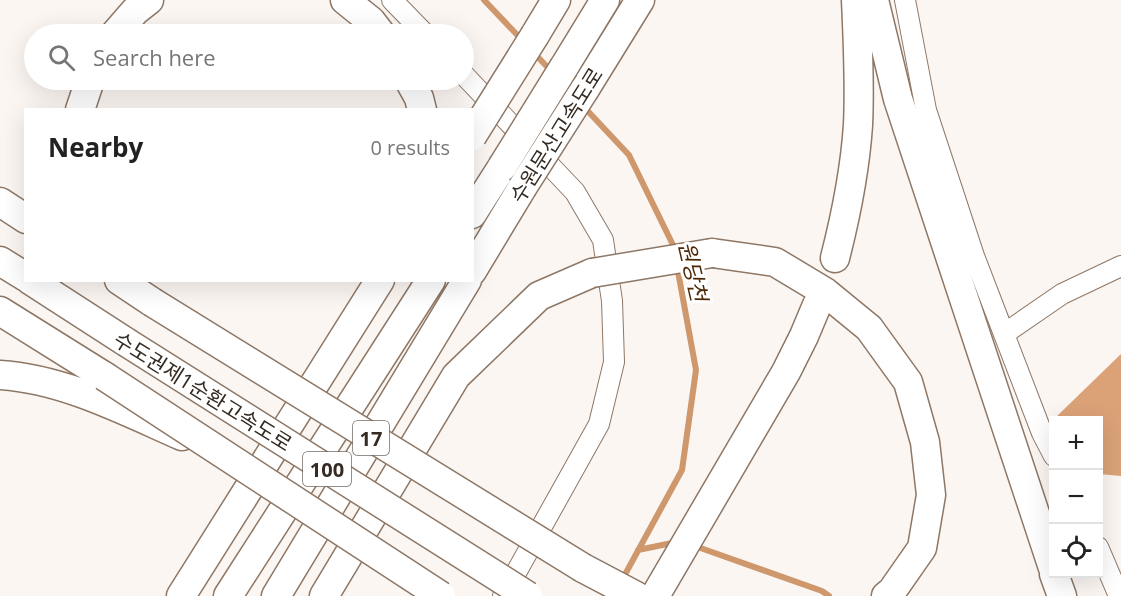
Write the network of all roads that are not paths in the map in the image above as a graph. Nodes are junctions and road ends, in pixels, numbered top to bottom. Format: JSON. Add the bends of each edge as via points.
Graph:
{"nodes":[{"id":1,"x":149,"y":0,"type":"edge"},
{"id":2,"x":345,"y":0,"type":"edge"},
{"id":3,"x":392,"y":0,"type":"edge"},
{"id":4,"x":556,"y":0,"type":"edge"},
{"id":5,"x":605,"y":0,"type":"edge"},
{"id":6,"x":640,"y":0,"type":"edge"},
{"id":7,"x":856,"y":0,"type":"edge"},
{"id":8,"x":874,"y":0,"type":"edge"},
{"id":9,"x":905,"y":0,"type":"edge"},
{"id":10,"x":124,"y":24,"type":"edge"},
{"id":11,"x":373,"y":24,"type":"edge"},
{"id":12,"x":415,"y":24,"type":"edge"},
{"id":13,"x":474,"y":86,"type":"edge"},
{"id":14,"x":87,"y":90,"type":"edge"},
{"id":15,"x":415,"y":90,"type":"edge"},
{"id":16,"x":81,"y":108,"type":"edge"},
{"id":17,"x":422,"y":108,"type":"edge"},
{"id":18,"x":474,"y":133,"type":"edge"},
{"id":19,"x":0,"y":202,"type":"edge"},
{"id":20,"x":474,"y":211,"type":"edge"},
{"id":21,"x":24,"y":218,"type":"edge"},
{"id":22,"x":835,"y":258,"type":"tunnel mouth"},
{"id":23,"x":0,"y":261,"type":"edge"},
{"id":24,"x":1121,"y":266,"type":"edge"},
{"id":25,"x":474,"y":268,"type":"edge"},
{"id":26,"x":24,"y":277,"type":"edge"},
{"id":27,"x":33,"y":282,"type":"edge"},
{"id":28,"x":124,"y":282,"type":"edge"},
{"id":29,"x":372,"y":282,"type":"edge"},
{"id":30,"x":379,"y":282,"type":"edge"},
{"id":31,"x":430,"y":282,"type":"edge"},
{"id":32,"x":466,"y":282,"type":"edge"},
{"id":33,"x":145,"y":291,"type":"edge"},
{"id":34,"x":817,"y":305,"type":"tunnel mouth"},
{"id":35,"x":0,"y":311,"type":"edge"},
{"id":36,"x":1004,"y":334,"type":"junction"},
{"id":37,"x":332,"y":356,"type":"junction"},
{"id":38,"x":0,"y":375,"type":"edge"},
{"id":39,"x":97,"y":386,"type":"junction"},
{"id":40,"x":1049,"y":448,"type":"edge"},
{"id":41,"x":236,"y":511,"type":"junction"},
{"id":42,"x":1108,"y":553,"type":"edge"},
{"id":43,"x":1049,"y":557,"type":"edge"},
{"id":44,"x":584,"y":568,"type":"junction"},
{"id":45,"x":1056,"y":578,"type":"edge"},
{"id":46,"x":169,"y":596,"type":"edge"},
{"id":47,"x":181,"y":596,"type":"edge"},
{"id":48,"x":228,"y":596,"type":"edge"},
{"id":49,"x":276,"y":596,"type":"edge"},
{"id":50,"x":324,"y":596,"type":"edge"},
{"id":51,"x":441,"y":596,"type":"edge"},
{"id":52,"x":503,"y":596,"type":"edge"},
{"id":53,"x":528,"y":596,"type":"edge"},
{"id":54,"x":619,"y":596,"type":"edge"},
{"id":55,"x":636,"y":596,"type":"edge"},
{"id":56,"x":655,"y":596,"type":"edge"},
{"id":57,"x":886,"y":596,"type":"edge"},
{"id":58,"x":1062,"y":596,"type":"edge"},
{"id":59,"x":1119,"y":596,"type":"edge"}],
"edges":[{"from":1,"to":10,"type":"highway"},
{"from":2,"to":11,"type":"highway"},
{"from":3,"to":12,"type":"street"},
{"from":4,"to":18,"type":"highway","bridge":true},
{"from":5,"to":20,"type":"highway","name":"수원문산고속도로","bridge":true},
{"from":6,"to":25,"type":"highway","name":"수원문산고속도로","bridge":true},
{"from":7,"to":22,"type":"highway","via":[[858,127]]},
{"from":8,"to":43,"type":"highway","via":[[898,99]]},
{"from":9,"to":36,"type":"street","via":[[926,110]]},
{"from":13,"to":52,"type":"street","via":[[575,192],[603,240],[612,302],[614,362],[599,424]]},
{"from":14,"to":16,"type":"highway"},
{"from":15,"to":17,"type":"highway"},
{"from":19,"to":21,"type":"highway"},
{"from":23,"to":26,"type":"highway"},
{"from":24,"to":36,"type":"street","via":[[1062,294]]},
{"from":27,"to":53,"type":"highway","name":"수도권제1순환고속도로","number":"100","bridge":true},
{"from":28,"to":33,"type":"highway"},
{"from":29,"to":37,"type":"highway"},
{"from":30,"to":37,"type":"highway"},
{"from":31,"to":48,"type":"highway","number":"17"},
{"from":32,"to":49,"type":"highway","number":"17"},
{"from":33,"to":44,"type":"highway","bridge":true},
{"from":34,"to":56,"type":"highway","via":[[786,372]]},
{"from":35,"to":39,"type":"highway","name":"수도권제1순환고속도로","number":"100"},
{"from":36,"to":40,"type":"street"},
{"from":37,"to":41,"type":"highway"},
{"from":38,"to":39,"type":"highway"},
{"from":39,"to":51,"type":"highway","name":"수도권제1순환고속도로","number":"100","bridge":true,"via":[[219,451]]},
{"from":41,"to":46,"type":"highway"},
{"from":41,"to":47,"type":"highway"},
{"from":42,"to":59,"type":"street"},
{"from":44,"to":54,"type":"highway"},
{"from":44,"to":55,"type":"highway"},
{"from":45,"to":58,"type":"highway"},
{"from":50,"to":57,"type":"highway","bridge":true,"via":[[456,376],[539,296],[592,273],[712,252],[775,262],[825,291],[869,328],[908,382],[926,442],[931,495],[922,548]]}]}
